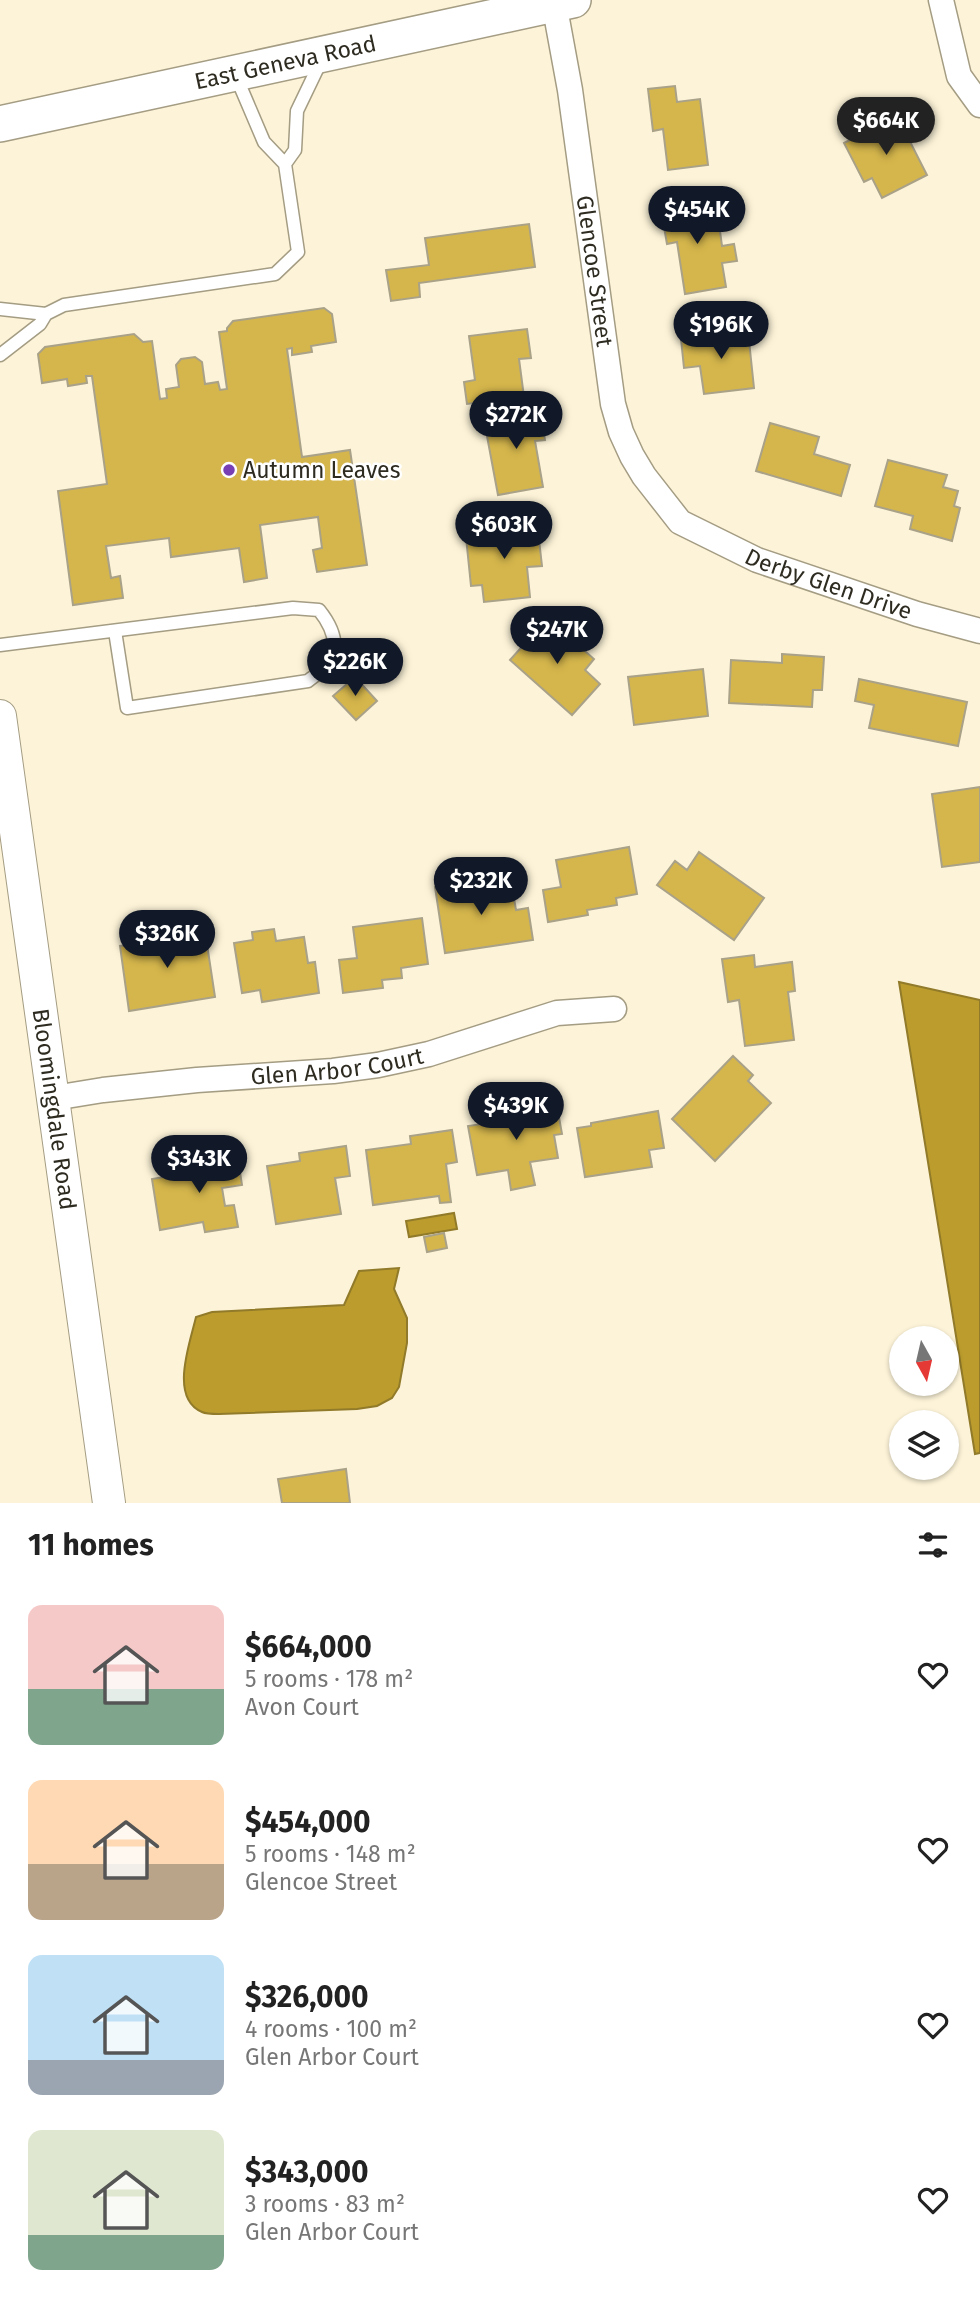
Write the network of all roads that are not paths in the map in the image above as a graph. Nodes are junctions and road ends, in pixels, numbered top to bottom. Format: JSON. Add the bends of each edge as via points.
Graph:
{"nodes":[{"id":1,"x":941,"y":0,"type":"edge"},
{"id":2,"x":564,"y":1,"type":"edge"},
{"id":3,"x":325,"y":53,"type":"junction"},
{"id":4,"x":235,"y":73,"type":"junction"},
{"id":5,"x":980,"y":105,"type":"edge"},
{"id":6,"x":0,"y":124,"type":"edge"},
{"id":7,"x":285,"y":164,"type":"junction"},
{"id":8,"x":0,"y":309,"type":"edge"},
{"id":9,"x":46,"y":314,"type":"junction"},
{"id":10,"x":0,"y":355,"type":"edge"},
{"id":11,"x":680,"y":522,"type":"joint"},
{"id":12,"x":115,"y":631,"type":"junction"},
{"id":13,"x":980,"y":631,"type":"edge"},
{"id":14,"x":0,"y":645,"type":"edge"},
{"id":15,"x":0,"y":716,"type":"edge"},
{"id":16,"x":614,"y":1009,"type":"dead end"},
{"id":17,"x":54,"y":1098,"type":"junction"},
{"id":18,"x":110,"y":1503,"type":"edge"}],
"edges":[{"from":1,"to":5,"type":"street","via":[[959,76]]},
{"from":2,"to":3,"type":"main road","name":"East Geneva Road"},
{"from":2,"to":11,"type":"street","name":"Glencoe Street","via":[[569,90],[613,404],[632,456]]},
{"from":3,"to":4,"type":"main road","name":"East Geneva Road"},
{"from":3,"to":7,"type":"lane","via":[[297,111],[295,150]]},
{"from":4,"to":6,"type":"main road","name":"East Geneva Road"},
{"from":4,"to":7,"type":"lane","via":[[264,142]]},
{"from":7,"to":9,"type":"lane","via":[[298,252],[275,274],[64,305]]},
{"from":8,"to":9,"type":"lane"},
{"from":9,"to":10,"type":"lane"},
{"from":11,"to":13,"type":"street","name":"Derby Glen Drive","via":[[757,560]]},
{"from":12,"to":12,"type":"lane","via":[[293,608],[319,610],[330,624],[335,648],[329,664],[308,681],[127,708]]},
{"from":12,"to":14,"type":"lane"},
{"from":15,"to":17,"type":"street","name":"Bloomingdale Road"},
{"from":16,"to":17,"type":"street","name":"Glen Arbor Court","via":[[557,1013],[429,1054],[377,1065]]},
{"from":17,"to":18,"type":"street","name":"Bloomingdale Road"}]}
